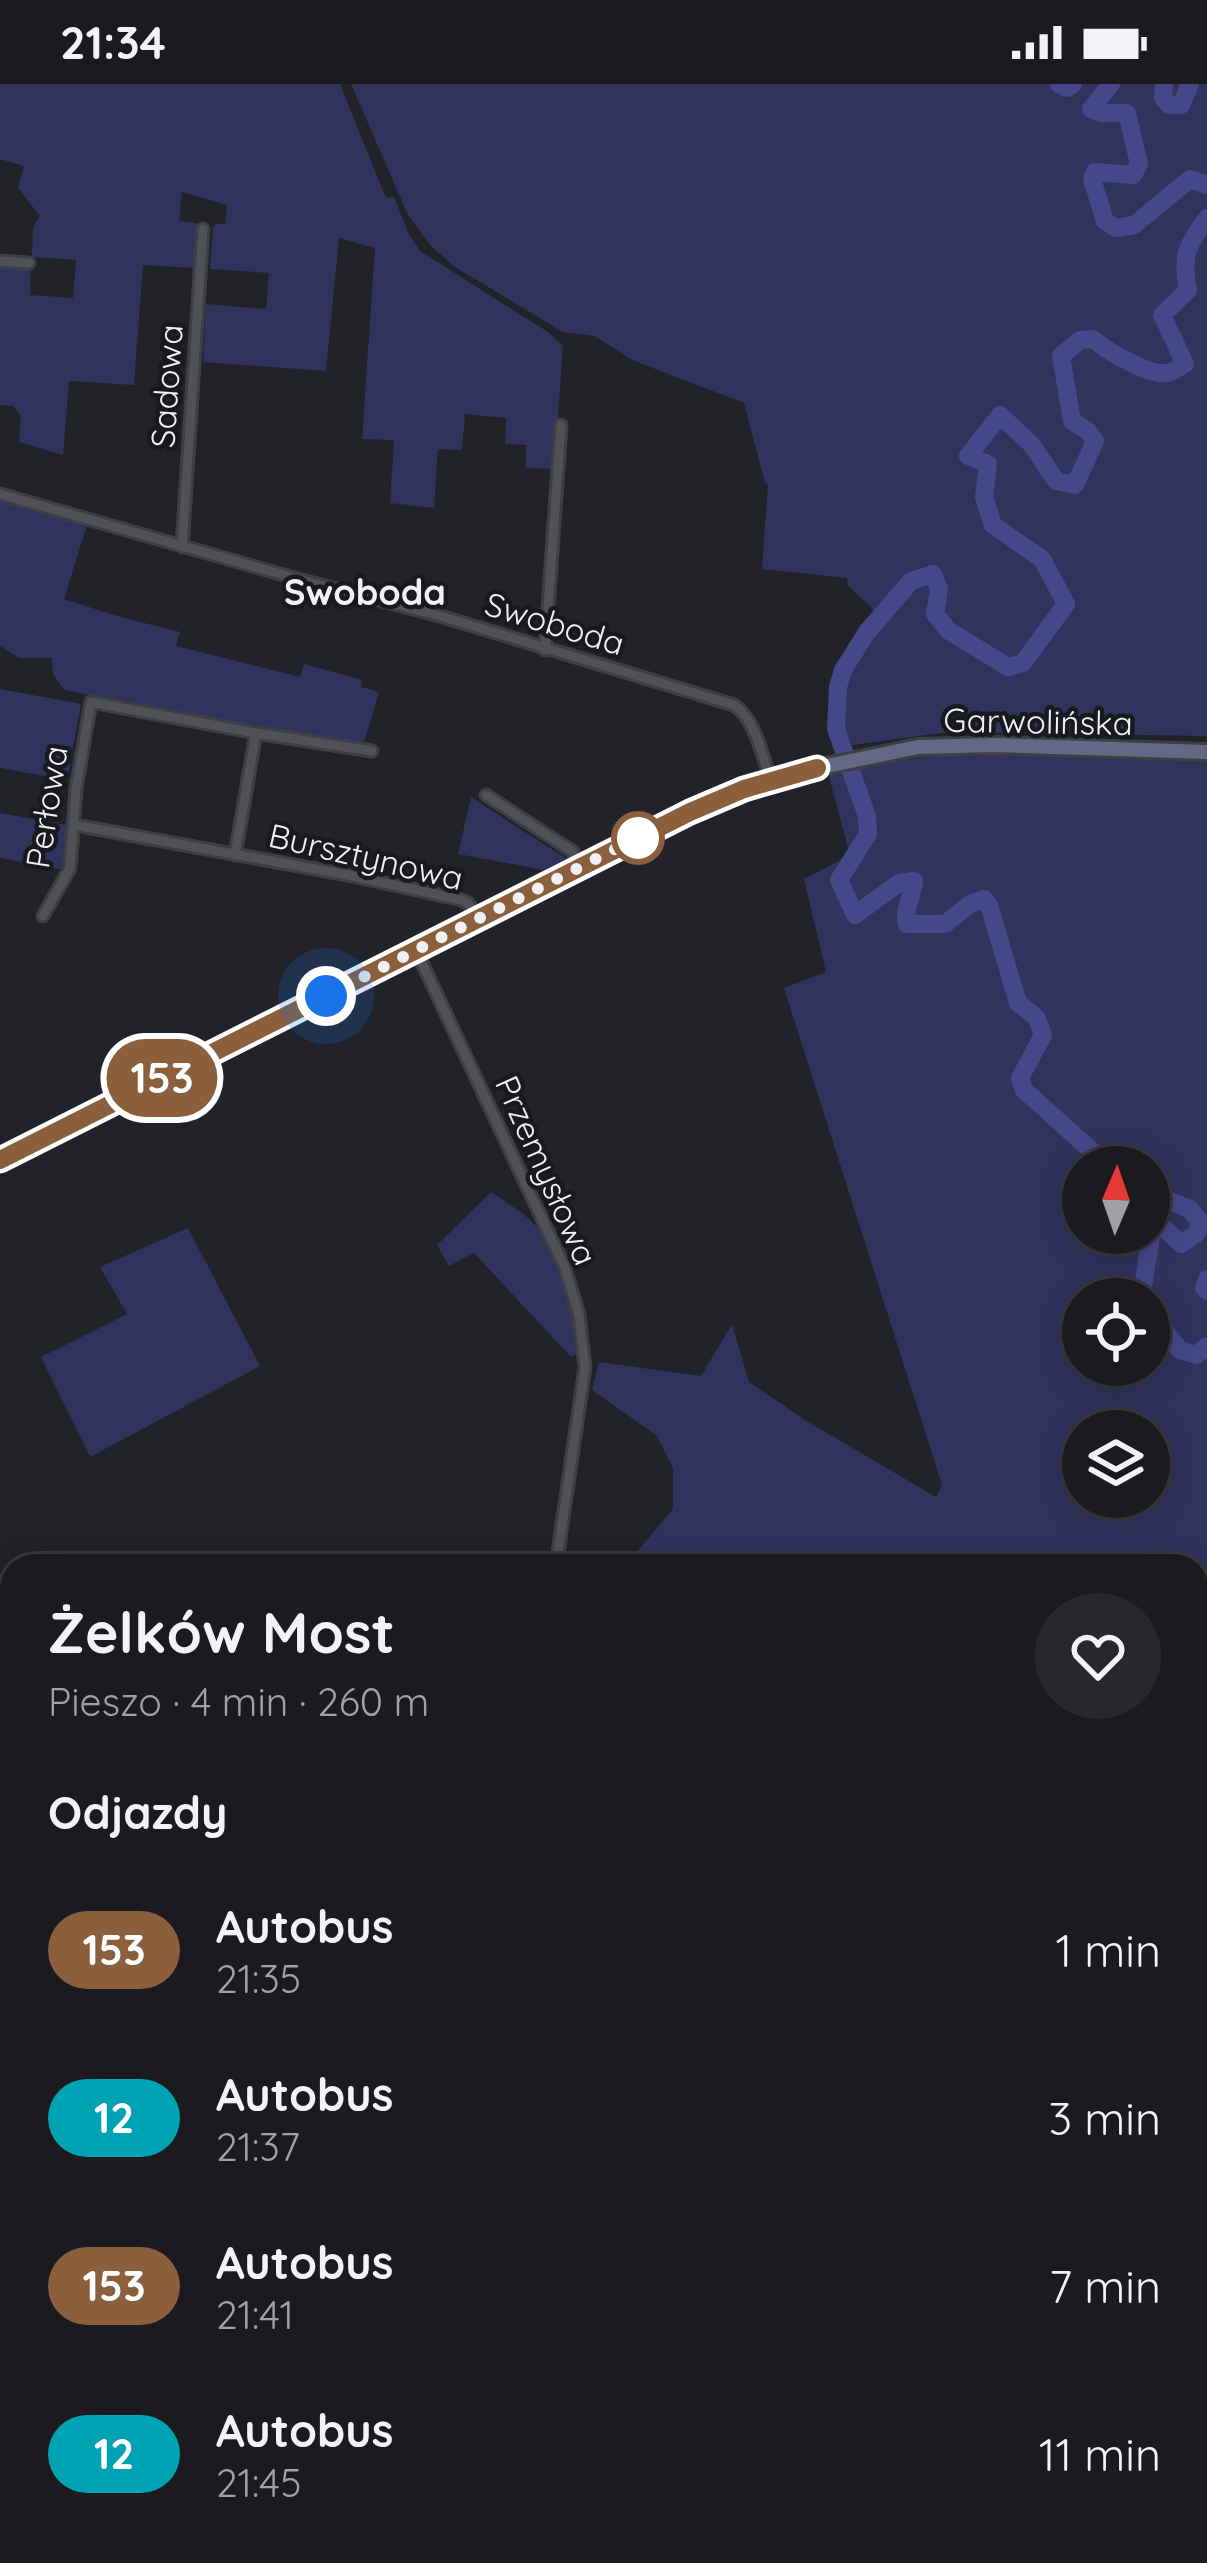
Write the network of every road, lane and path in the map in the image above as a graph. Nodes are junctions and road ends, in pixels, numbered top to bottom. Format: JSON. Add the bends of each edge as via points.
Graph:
{"nodes":[{"id":1,"x":203,"y":229,"type":"dead end"},
{"id":2,"x":0,"y":261,"type":"edge"},
{"id":3,"x":29,"y":263,"type":"dead end"},
{"id":4,"x":561,"y":425,"type":"dead end"},
{"id":5,"x":0,"y":494,"type":"edge"},
{"id":6,"x":182,"y":547,"type":"junction"},
{"id":7,"x":545,"y":650,"type":"junction"},
{"id":8,"x":256,"y":733,"type":"junction"},
{"id":9,"x":372,"y":751,"type":"dead end"},
{"id":10,"x":1207,"y":752,"type":"edge"},
{"id":11,"x":771,"y":781,"type":"junction"},
{"id":12,"x":487,"y":795,"type":"dead end"},
{"id":13,"x":75,"y":825,"type":"junction"},
{"id":14,"x":235,"y":855,"type":"junction"},
{"id":15,"x":581,"y":867,"type":"junction"},
{"id":16,"x":43,"y":916,"type":"dead end"},
{"id":17,"x":479,"y":919,"type":"junction"},
{"id":18,"x":416,"y":950,"type":"junction"},
{"id":19,"x":0,"y":1160,"type":"edge"},
{"id":20,"x":558,"y":1554,"type":"edge"}],
"edges":[{"from":1,"to":6,"type":"street","name":"Sadowa"},
{"from":2,"to":3,"type":"street"},
{"from":4,"to":7,"type":"street"},
{"from":5,"to":6,"type":"street","name":"Swoboda"},
{"from":6,"to":7,"type":"street","name":"Swoboda"},
{"from":7,"to":11,"type":"street","name":"Swoboda","via":[[738,707]]},
{"from":8,"to":9,"type":"street"},
{"from":8,"to":13,"type":"street","name":"Perłowa","via":[[91,702]]},
{"from":8,"to":14,"type":"street","name":"Bursztynowa"},
{"from":10,"to":11,"type":"main road","name":"Garwolińska","via":[[953,745],[870,755]]},
{"from":11,"to":15,"type":"main road","name":"Garwolińska"},
{"from":12,"to":15,"type":"street","via":[[572,851]]},
{"from":13,"to":14,"type":"street","name":"Bursztynowa"},
{"from":13,"to":16,"type":"street","name":"Perłowa","via":[[70,868]]},
{"from":14,"to":17,"type":"street","name":"Bursztynowa","via":[[461,900]]},
{"from":15,"to":17,"type":"main road","name":"Garwolińska"},
{"from":17,"to":18,"type":"main road","name":"Garwolińska"},
{"from":18,"to":19,"type":"main road","name":"Garwolińska"},
{"from":18,"to":20,"type":"street","name":"Przemysłowa","via":[[558,1252],[579,1315],[585,1366]]}]}
